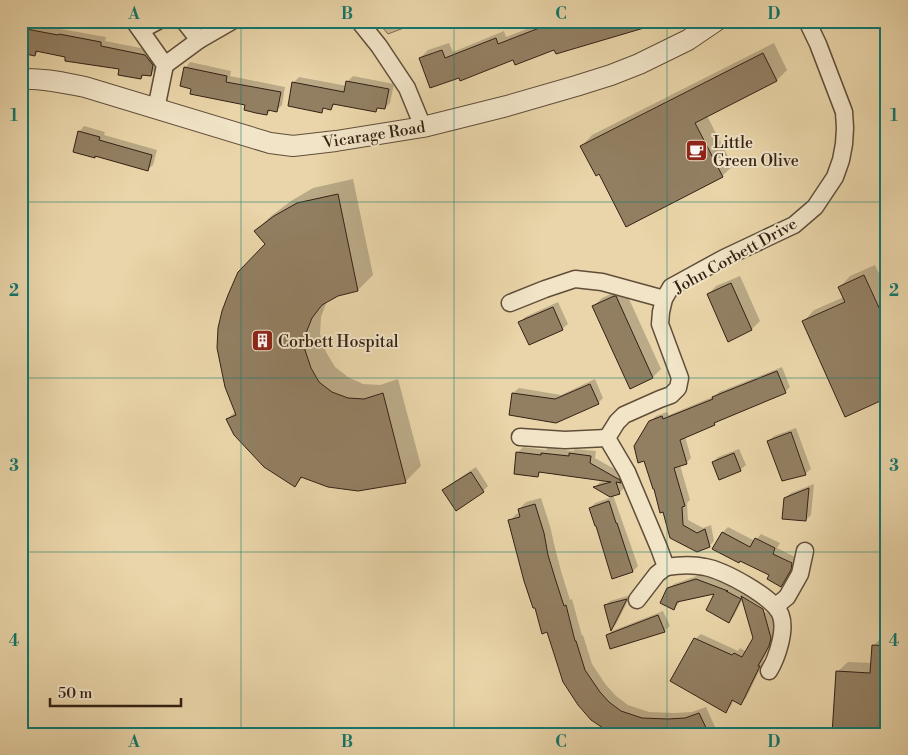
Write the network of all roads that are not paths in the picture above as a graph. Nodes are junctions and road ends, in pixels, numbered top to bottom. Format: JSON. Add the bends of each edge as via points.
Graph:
{"nodes":[{"id":1,"x":158,"y":21,"type":"edge"},
{"id":2,"x":184,"y":21,"type":"edge"},
{"id":3,"x":232,"y":21,"type":"edge"},
{"id":4,"x":359,"y":21,"type":"edge"},
{"id":5,"x":716,"y":21,"type":"edge"},
{"id":6,"x":807,"y":21,"type":"edge"},
{"id":7,"x":138,"y":26,"type":"edge"},
{"id":8,"x":199,"y":40,"type":"junction"},
{"id":9,"x":165,"y":65,"type":"junction"},
{"id":10,"x":21,"y":79,"type":"edge"},
{"id":11,"x":156,"y":109,"type":"junction"},
{"id":12,"x":423,"y":127,"type":"junction"},
{"id":13,"x":664,"y":298,"type":"junction"},
{"id":14,"x":510,"y":303,"type":"dead end"},
{"id":15,"x":520,"y":437,"type":"dead end"},
{"id":16,"x":607,"y":438,"type":"junction"},
{"id":17,"x":805,"y":551,"type":"dead end"},
{"id":18,"x":666,"y":567,"type":"junction"},
{"id":19,"x":637,"y":600,"type":"dead end"},
{"id":20,"x":776,"y":606,"type":"junction"},
{"id":21,"x":769,"y":671,"type":"dead end"}],
"edges":[{"from":1,"to":7,"type":"street"},
{"from":2,"to":8,"type":"street"},
{"from":3,"to":8,"type":"street"},
{"from":4,"to":12,"type":"street","via":[[407,88]]},
{"from":5,"to":12,"type":"street","name":"Vicarage Road","via":[[688,40],[611,75]]},
{"from":6,"to":13,"type":"street","name":"John Corbett Drive","via":[[844,112],[844,144],[835,177],[815,207],[794,224],[671,287]]},
{"from":7,"to":9,"type":"street"},
{"from":8,"to":9,"type":"street"},
{"from":9,"to":11,"type":"street"},
{"from":10,"to":11,"type":"street","name":"Vicarage Road","via":[[85,87]]},
{"from":11,"to":12,"type":"street","name":"Vicarage Road","via":[[270,143],[293,146]]},
{"from":13,"to":14,"type":"street","name":"John Corbett Drive","via":[[602,282],[575,279]]},
{"from":13,"to":16,"type":"street","name":"John Corbett Drive","via":[[660,324],[680,378],[678,388],[671,395],[624,415]]},
{"from":15,"to":16,"type":"street"},
{"from":16,"to":18,"type":"street","via":[[627,472]]},
{"from":17,"to":20,"type":"street","via":[[800,574],[787,597]]},
{"from":18,"to":19,"type":"street"},
{"from":18,"to":20,"type":"street","via":[[706,567],[732,577]]},
{"from":20,"to":21,"type":"street","via":[[782,624],[779,648]]}]}
